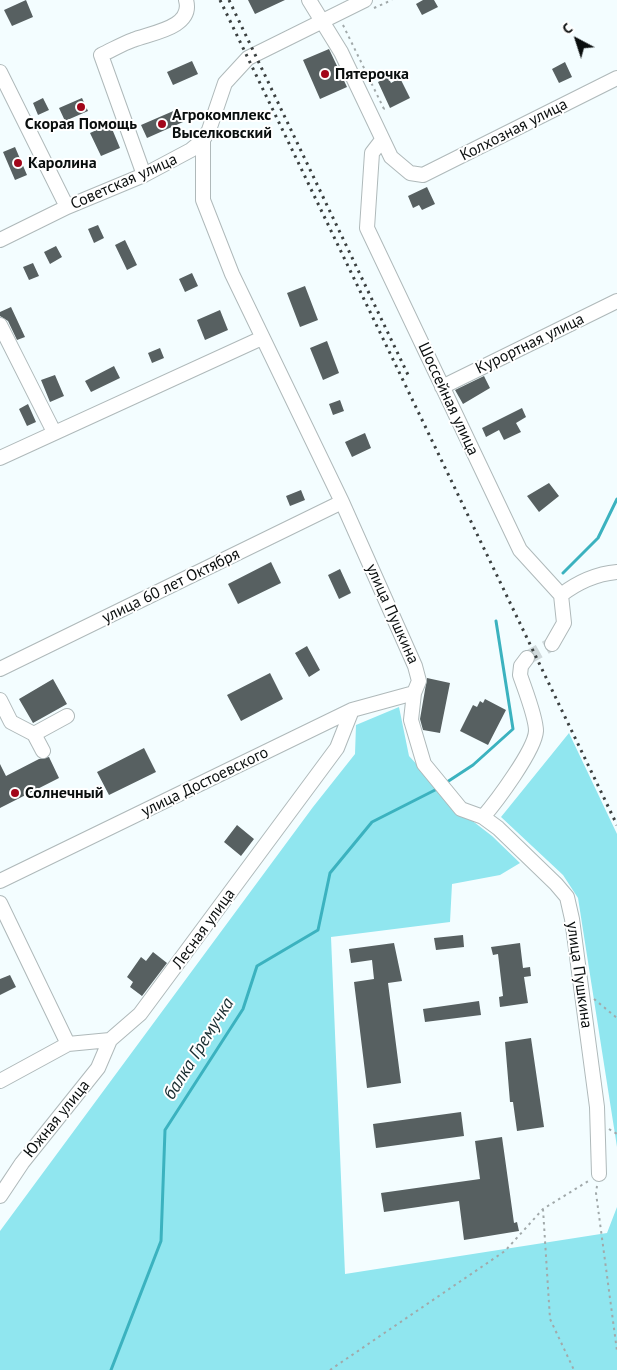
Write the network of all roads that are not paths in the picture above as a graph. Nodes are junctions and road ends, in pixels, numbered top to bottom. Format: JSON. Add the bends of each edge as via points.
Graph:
{"nodes":[{"id":1,"x":186,"y":0,"type":"edge"},
{"id":2,"x":309,"y":0,"type":"edge"},
{"id":3,"x":366,"y":6,"type":"edge"},
{"id":4,"x":326,"y":24,"type":"junction"},
{"id":5,"x":0,"y":72,"type":"edge"},
{"id":6,"x":617,"y":78,"type":"edge"},
{"id":7,"x":203,"y":140,"type":"junction"},
{"id":8,"x":382,"y":140,"type":"junction"},
{"id":9,"x":144,"y":175,"type":"junction"},
{"id":10,"x":67,"y":207,"type":"junction"},
{"id":11,"x":0,"y":240,"type":"edge"},
{"id":12,"x":617,"y":301,"type":"edge"},
{"id":13,"x":0,"y":325,"type":"edge"},
{"id":14,"x":262,"y":338,"type":"junction"},
{"id":15,"x":442,"y":387,"type":"junction"},
{"id":16,"x":54,"y":432,"type":"junction"},
{"id":17,"x":0,"y":458,"type":"edge"},
{"id":18,"x":342,"y":502,"type":"junction"},
{"id":19,"x":617,"y":572,"type":"edge"},
{"id":20,"x":560,"y":595,"type":"junction"},
{"id":21,"x":552,"y":644,"type":"tunnel mouth"},
{"id":22,"x":527,"y":658,"type":"dead end"},
{"id":23,"x":0,"y":669,"type":"edge"},
{"id":24,"x":414,"y":693,"type":"junction"},
{"id":25,"x":0,"y":700,"type":"edge"},
{"id":26,"x":352,"y":710,"type":"junction"},
{"id":27,"x":67,"y":716,"type":"dead end"},
{"id":28,"x":34,"y":734,"type":"junction"},
{"id":29,"x":43,"y":751,"type":"dead end"},
{"id":30,"x":483,"y":817,"type":"junction"},
{"id":31,"x":0,"y":881,"type":"edge"},
{"id":32,"x":0,"y":903,"type":"edge"},
{"id":33,"x":110,"y":1040,"type":"junction"},
{"id":34,"x":68,"y":1044,"type":"junction"},
{"id":35,"x":0,"y":1081,"type":"edge"},
{"id":36,"x":599,"y":1174,"type":"road end"},
{"id":37,"x":0,"y":1196,"type":"edge"}],
"edges":[{"from":1,"to":9,"type":"street","via":[[188,4],[182,20],[164,31],[132,40],[101,55]]},
{"from":2,"to":4,"type":"street"},
{"from":3,"to":4,"type":"street"},
{"from":4,"to":7,"type":"street","via":[[248,58],[236,68],[225,83]]},
{"from":4,"to":8,"type":"street","via":[[362,92]]},
{"from":5,"to":10,"type":"street"},
{"from":6,"to":8,"type":"street","name":"Колхозная улица","via":[[423,175],[410,173],[391,157]]},
{"from":7,"to":9,"type":"street","name":"Советская улица"},
{"from":7,"to":14,"type":"street","name":"улица Пушкина","via":[[203,200]]},
{"from":8,"to":15,"type":"street","name":"Шоссейная улица","via":[[372,153],[367,228]]},
{"from":9,"to":10,"type":"street","name":"Советская улица"},
{"from":10,"to":11,"type":"street","name":"Советская улица"},
{"from":12,"to":15,"type":"street","name":"Курортная улица"},
{"from":13,"to":16,"type":"street"},
{"from":14,"to":16,"type":"street"},
{"from":14,"to":18,"type":"street","name":"улица Пушкина"},
{"from":15,"to":20,"type":"street","name":"Шоссейная улица","via":[[520,550]]},
{"from":16,"to":17,"type":"street"},
{"from":18,"to":23,"type":"street","name":"улица 60 лет Октября"},
{"from":18,"to":24,"type":"street","name":"улица Пушкина","via":[[415,666],[419,681]]},
{"from":19,"to":20,"type":"street","via":[[600,574]]},
{"from":20,"to":21,"type":"street","via":[[564,623]]},
{"from":22,"to":30,"type":"street","via":[[520,675],[536,730],[534,740],[510,781]]},
{"from":24,"to":26,"type":"street","name":"улица Достоевского"},
{"from":24,"to":30,"type":"street","name":"улица Пушкина","via":[[411,720],[424,764],[461,809]]},
{"from":25,"to":28,"type":"street","via":[[11,722]]},
{"from":26,"to":31,"type":"street","name":"улица Достоевского"},
{"from":26,"to":33,"type":"street","name":"Лесная улица","via":[[337,748],[140,1014]]},
{"from":27,"to":28,"type":"street"},
{"from":28,"to":29,"type":"street"},
{"from":30,"to":36,"type":"street","name":"улица Пушкина","via":[[566,896],[572,919],[597,1107]]},
{"from":32,"to":34,"type":"street"},
{"from":33,"to":34,"type":"street"},
{"from":33,"to":37,"type":"street","name":"Южная улица","via":[[98,1068],[22,1162]]},
{"from":34,"to":35,"type":"street"}]}
